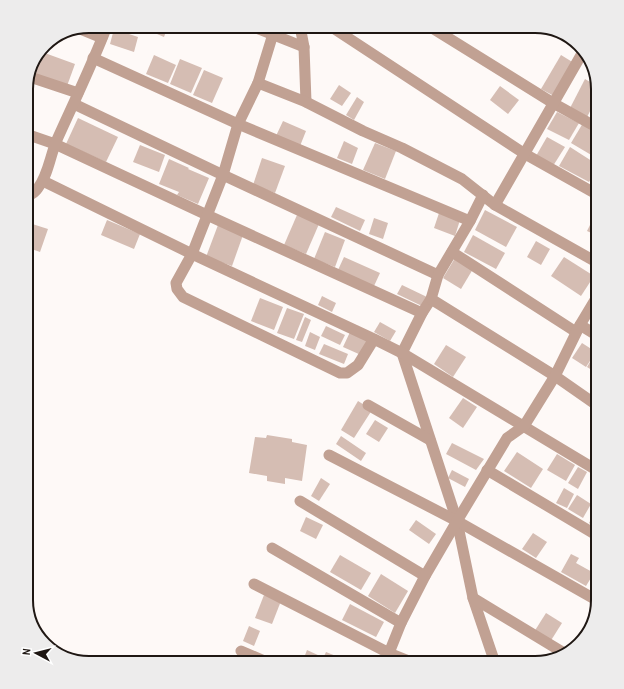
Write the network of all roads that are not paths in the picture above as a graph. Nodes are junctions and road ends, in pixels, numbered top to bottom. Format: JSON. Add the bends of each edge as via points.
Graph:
{"nodes":[{"id":1,"x":90,"y":33,"type":"edge"},
{"id":2,"x":104,"y":33,"type":"edge"},
{"id":3,"x":301,"y":33,"type":"edge"},
{"id":4,"x":341,"y":33,"type":"edge"},
{"id":5,"x":440,"y":33,"type":"edge"},
{"id":6,"x":273,"y":34,"type":"joint"},
{"id":7,"x":102,"y":38,"type":"junction"},
{"id":8,"x":304,"y":47,"type":"junction"},
{"id":9,"x":580,"y":57,"type":"edge"},
{"id":10,"x":93,"y":58,"type":"junction"},
{"id":11,"x":34,"y":78,"type":"edge"},
{"id":12,"x":258,"y":83,"type":"junction"},
{"id":13,"x":78,"y":93,"type":"junction"},
{"id":14,"x":306,"y":102,"type":"junction"},
{"id":15,"x":553,"y":103,"type":"junction"},
{"id":16,"x":74,"y":104,"type":"junction"},
{"id":17,"x":238,"y":124,"type":"junction"},
{"id":18,"x":591,"y":124,"type":"edge"},
{"id":19,"x":33,"y":136,"type":"edge"},
{"id":20,"x":55,"y":144,"type":"junction"},
{"id":21,"x":525,"y":154,"type":"junction"},
{"id":22,"x":223,"y":175,"type":"junction"},
{"id":23,"x":43,"y":181,"type":"junction"},
{"id":24,"x":591,"y":191,"type":"edge"},
{"id":25,"x":33,"y":194,"type":"edge"},
{"id":26,"x":483,"y":195,"type":"junction"},
{"id":27,"x":495,"y":205,"type":"junction"},
{"id":28,"x":206,"y":215,"type":"junction"},
{"id":29,"x":470,"y":221,"type":"junction"},
{"id":30,"x":452,"y":252,"type":"junction"},
{"id":31,"x":192,"y":254,"type":"junction"},
{"id":32,"x":591,"y":259,"type":"edge"},
{"id":33,"x":438,"y":275,"type":"junction"},
{"id":34,"x":431,"y":298,"type":"junction"},
{"id":35,"x":591,"y":306,"type":"edge"},
{"id":36,"x":422,"y":313,"type":"junction"},
{"id":37,"x":578,"y":328,"type":"junction"},
{"id":38,"x":591,"y":333,"type":"edge"},
{"id":39,"x":374,"y":339,"type":"junction"},
{"id":40,"x":402,"y":353,"type":"junction"},
{"id":41,"x":555,"y":376,"type":"junction"},
{"id":42,"x":591,"y":401,"type":"edge"},
{"id":43,"x":368,"y":405,"type":"dead end"},
{"id":44,"x":524,"y":426,"type":"junction"},
{"id":45,"x":430,"y":440,"type":"junction"},
{"id":46,"x":329,"y":455,"type":"dead end"},
{"id":47,"x":591,"y":467,"type":"edge"},
{"id":48,"x":487,"y":470,"type":"junction"},
{"id":49,"x":300,"y":501,"type":"dead end"},
{"id":50,"x":457,"y":521,"type":"junction"},
{"id":51,"x":591,"y":532,"type":"edge"},
{"id":52,"x":272,"y":548,"type":"dead end"},
{"id":53,"x":425,"y":576,"type":"junction"},
{"id":54,"x":254,"y":584,"type":"dead end"},
{"id":55,"x":591,"y":597,"type":"edge"},
{"id":56,"x":473,"y":598,"type":"junction"},
{"id":57,"x":401,"y":624,"type":"junction"},
{"id":58,"x":559,"y":650,"type":"edge"},
{"id":59,"x":241,"y":651,"type":"dead end"},
{"id":60,"x":253,"y":656,"type":"edge"},
{"id":61,"x":383,"y":656,"type":"edge"},
{"id":62,"x":388,"y":656,"type":"edge"},
{"id":63,"x":493,"y":656,"type":"edge"}],
"edges":[{"from":1,"to":7,"type":"street"},
{"from":2,"to":7,"type":"street"},
{"from":3,"to":8,"type":"street"},
{"from":4,"to":21,"type":"street"},
{"from":5,"to":15,"type":"street"},
{"from":6,"to":8,"type":"street"},
{"from":6,"to":12,"type":"street"},
{"from":7,"to":10,"type":"street"},
{"from":8,"to":14,"type":"street"},
{"from":9,"to":15,"type":"street"},
{"from":10,"to":13,"type":"street"},
{"from":10,"to":17,"type":"street"},
{"from":11,"to":13,"type":"street"},
{"from":12,"to":14,"type":"street"},
{"from":12,"to":17,"type":"street"},
{"from":13,"to":16,"type":"street"},
{"from":14,"to":26,"type":"street","via":[[462,179]]},
{"from":15,"to":18,"type":"street"},
{"from":15,"to":21,"type":"street"},
{"from":16,"to":20,"type":"street"},
{"from":16,"to":22,"type":"street"},
{"from":17,"to":22,"type":"street"},
{"from":17,"to":29,"type":"street"},
{"from":19,"to":20,"type":"street"},
{"from":20,"to":23,"type":"street"},
{"from":20,"to":28,"type":"street"},
{"from":21,"to":24,"type":"street"},
{"from":21,"to":27,"type":"street"},
{"from":22,"to":28,"type":"street"},
{"from":22,"to":33,"type":"street"},
{"from":23,"to":25,"type":"street"},
{"from":23,"to":31,"type":"street"},
{"from":26,"to":27,"type":"street"},
{"from":26,"to":29,"type":"street"},
{"from":27,"to":32,"type":"street"},
{"from":28,"to":31,"type":"street"},
{"from":28,"to":36,"type":"street"},
{"from":29,"to":30,"type":"street"},
{"from":30,"to":33,"type":"street"},
{"from":30,"to":37,"type":"street"},
{"from":31,"to":39,"type":"street"},
{"from":31,"to":39,"type":"street","via":[[176,283],[177,289],[184,297],[340,373],[347,373],[358,365]]},
{"from":33,"to":34,"type":"street"},
{"from":34,"to":36,"type":"street"},
{"from":34,"to":41,"type":"street"},
{"from":35,"to":37,"type":"street"},
{"from":36,"to":40,"type":"street"},
{"from":37,"to":38,"type":"street"},
{"from":37,"to":41,"type":"street"},
{"from":39,"to":40,"type":"street"},
{"from":40,"to":44,"type":"street"},
{"from":40,"to":45,"type":"street"},
{"from":41,"to":42,"type":"street"},
{"from":41,"to":44,"type":"street"},
{"from":43,"to":45,"type":"street"},
{"from":44,"to":47,"type":"street"},
{"from":44,"to":48,"type":"street","via":[[507,438]]},
{"from":45,"to":50,"type":"street"},
{"from":46,"to":50,"type":"street"},
{"from":48,"to":50,"type":"street"},
{"from":48,"to":51,"type":"street"},
{"from":49,"to":53,"type":"street"},
{"from":50,"to":53,"type":"street"},
{"from":50,"to":55,"type":"street"},
{"from":50,"to":56,"type":"street"},
{"from":52,"to":57,"type":"street"},
{"from":53,"to":57,"type":"street"},
{"from":54,"to":61,"type":"street"},
{"from":56,"to":58,"type":"street"},
{"from":56,"to":63,"type":"street"},
{"from":57,"to":62,"type":"street"},
{"from":59,"to":60,"type":"street"}]}
